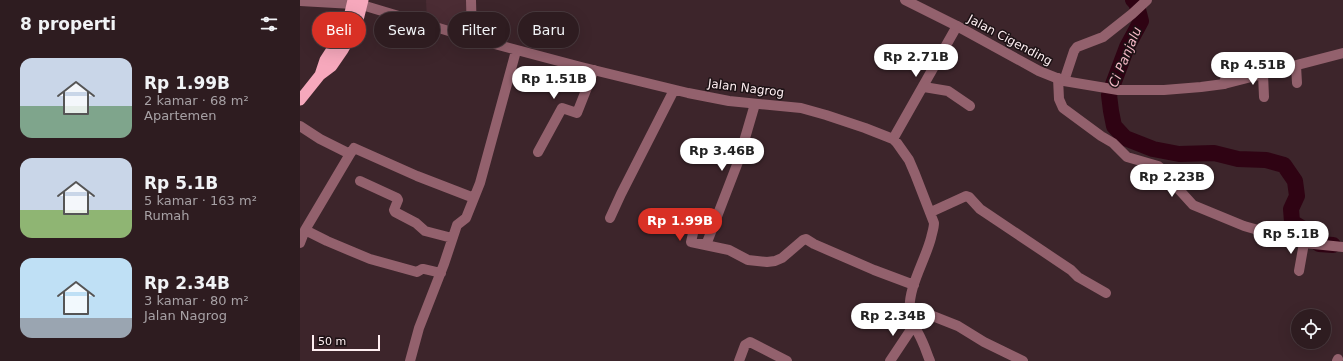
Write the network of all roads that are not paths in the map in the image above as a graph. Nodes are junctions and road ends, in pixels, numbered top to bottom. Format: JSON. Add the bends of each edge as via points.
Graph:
{"nodes":[{"id":1,"x":471,"y":0,"type":"edge"},
{"id":2,"x":905,"y":0,"type":"edge"},
{"id":3,"x":1147,"y":0,"type":"edge"},
{"id":4,"x":300,"y":1,"type":"edge"},
{"id":5,"x":358,"y":2,"type":"edge"},
{"id":6,"x":471,"y":12,"type":"edge"},
{"id":7,"x":957,"y":26,"type":"junction"},
{"id":8,"x":448,"y":30,"type":"edge"},
{"id":9,"x":509,"y":48,"type":"edge"},
{"id":10,"x":516,"y":50,"type":"junction"},
{"id":11,"x":1343,"y":53,"type":"edge"},
{"id":12,"x":1229,"y":63,"type":"dead end"},
{"id":13,"x":1296,"y":66,"type":"junction"},
{"id":14,"x":594,"y":70,"type":"junction"},
{"id":15,"x":1263,"y":74,"type":"junction"},
{"id":16,"x":1061,"y":80,"type":"junction"},
{"id":17,"x":1298,"y":83,"type":"dead end"},
{"id":18,"x":1224,"y":84,"type":"junction"},
{"id":19,"x":924,"y":87,"type":"junction"},
{"id":20,"x":674,"y":90,"type":"junction"},
{"id":21,"x":1264,"y":97,"type":"dead end"},
{"id":22,"x":300,"y":100,"type":"edge"},
{"id":23,"x":755,"y":104,"type":"junction"},
{"id":24,"x":970,"y":106,"type":"dead end"},
{"id":25,"x":300,"y":126,"type":"edge"},
{"id":26,"x":893,"y":139,"type":"junction"},
{"id":27,"x":538,"y":152,"type":"dead end"},
{"id":28,"x":350,"y":154,"type":"junction"},
{"id":29,"x":360,"y":181,"type":"dead end"},
{"id":30,"x":474,"y":198,"type":"junction"},
{"id":31,"x":931,"y":212,"type":"junction"},
{"id":32,"x":610,"y":218,"type":"dead end"},
{"id":33,"x":676,"y":221,"type":"dead end"},
{"id":34,"x":305,"y":230,"type":"junction"},
{"id":35,"x":452,"y":238,"type":"junction"},
{"id":36,"x":300,"y":243,"type":"edge"},
{"id":37,"x":1304,"y":243,"type":"junction"},
{"id":38,"x":706,"y":245,"type":"junction"},
{"id":39,"x":1343,"y":247,"type":"edge"},
{"id":40,"x":1299,"y":271,"type":"dead end"},
{"id":41,"x":441,"y":273,"type":"junction"},
{"id":42,"x":914,"y":285,"type":"junction"},
{"id":43,"x":1106,"y":294,"type":"dead end"},
{"id":44,"x":910,"y":307,"type":"junction"},
{"id":45,"x":914,"y":326,"type":"junction"},
{"id":46,"x":410,"y":361,"type":"edge"},
{"id":47,"x":739,"y":361,"type":"edge"},
{"id":48,"x":787,"y":361,"type":"edge"},
{"id":49,"x":890,"y":361,"type":"edge"},
{"id":50,"x":930,"y":361,"type":"edge"},
{"id":51,"x":1023,"y":361,"type":"edge"}],
"edges":[{"from":1,"to":6,"type":"street"},
{"from":2,"to":7,"type":"street","name":"Jalan Cigending"},
{"from":3,"to":16,"type":"street","via":[[1102,37],[1077,47]]},
{"from":4,"to":5,"type":"street","name":"Jalan Nagrog"},
{"from":5,"to":8,"type":"street","name":"Jalan Nagrog"},
{"from":5,"to":22,"type":"highway","via":[[347,26],[325,60],[320,75]]},
{"from":7,"to":16,"type":"street","name":"Jalan Cigending","via":[[1030,67]]},
{"from":7,"to":19,"type":"street"},
{"from":9,"to":10,"type":"street","name":"Jalan Nagrog"},
{"from":10,"to":14,"type":"street","name":"Jalan Nagrog"},
{"from":10,"to":30,"type":"street","via":[[489,153]]},
{"from":11,"to":13,"type":"street","name":"Jalan Cigending"},
{"from":12,"to":18,"type":"street"},
{"from":13,"to":15,"type":"street","name":"Jalan Cigending"},
{"from":13,"to":17,"type":"street"},
{"from":14,"to":20,"type":"street","name":"Jalan Nagrog"},
{"from":14,"to":27,"type":"street","via":[[577,113],[562,108]]},
{"from":15,"to":18,"type":"street","name":"Jalan Cigending"},
{"from":15,"to":21,"type":"street"},
{"from":16,"to":18,"type":"street","name":"Jalan Cigending","via":[[1114,89],[1164,90]]},
{"from":16,"to":37,"type":"street","via":[[1058,98],[1063,108],[1113,143],[1127,157],[1158,166],[1167,173],[1193,205],[1244,226]]},
{"from":19,"to":24,"type":"street","via":[[948,91]]},
{"from":19,"to":26,"type":"street"},
{"from":20,"to":23,"type":"street","name":"Jalan Nagrog"},
{"from":20,"to":32,"type":"street"},
{"from":23,"to":26,"type":"street","name":"Jalan Nagrog","via":[[801,108]]},
{"from":23,"to":38,"type":"street","via":[[738,162]]},
{"from":25,"to":28,"type":"street"},
{"from":26,"to":31,"type":"street","via":[[909,160]]},
{"from":28,"to":30,"type":"street","via":[[354,148]]},
{"from":28,"to":34,"type":"street"},
{"from":29,"to":35,"type":"street","via":[[397,198],[395,212],[425,231]]},
{"from":30,"to":35,"type":"street","via":[[466,218],[457,225]]},
{"from":31,"to":42,"type":"street","via":[[934,227]]},
{"from":31,"to":43,"type":"street","via":[[966,196],[969,197],[980,209]]},
{"from":33,"to":38,"type":"street","via":[[694,229],[691,242]]},
{"from":34,"to":36,"type":"street"},
{"from":34,"to":41,"type":"street","via":[[370,259],[417,272],[424,268]]},
{"from":35,"to":41,"type":"street"},
{"from":37,"to":39,"type":"street"},
{"from":37,"to":40,"type":"street"},
{"from":38,"to":42,"type":"street","via":[[729,250],[748,260],[767,262],[782,258],[806,239]]},
{"from":41,"to":46,"type":"street","via":[[419,328]]},
{"from":42,"to":44,"type":"street"},
{"from":44,"to":45,"type":"street"},
{"from":44,"to":51,"type":"street","via":[[958,326]]},
{"from":45,"to":49,"type":"street"},
{"from":45,"to":50,"type":"street"},
{"from":47,"to":48,"type":"street","via":[[750,342]]}]}
